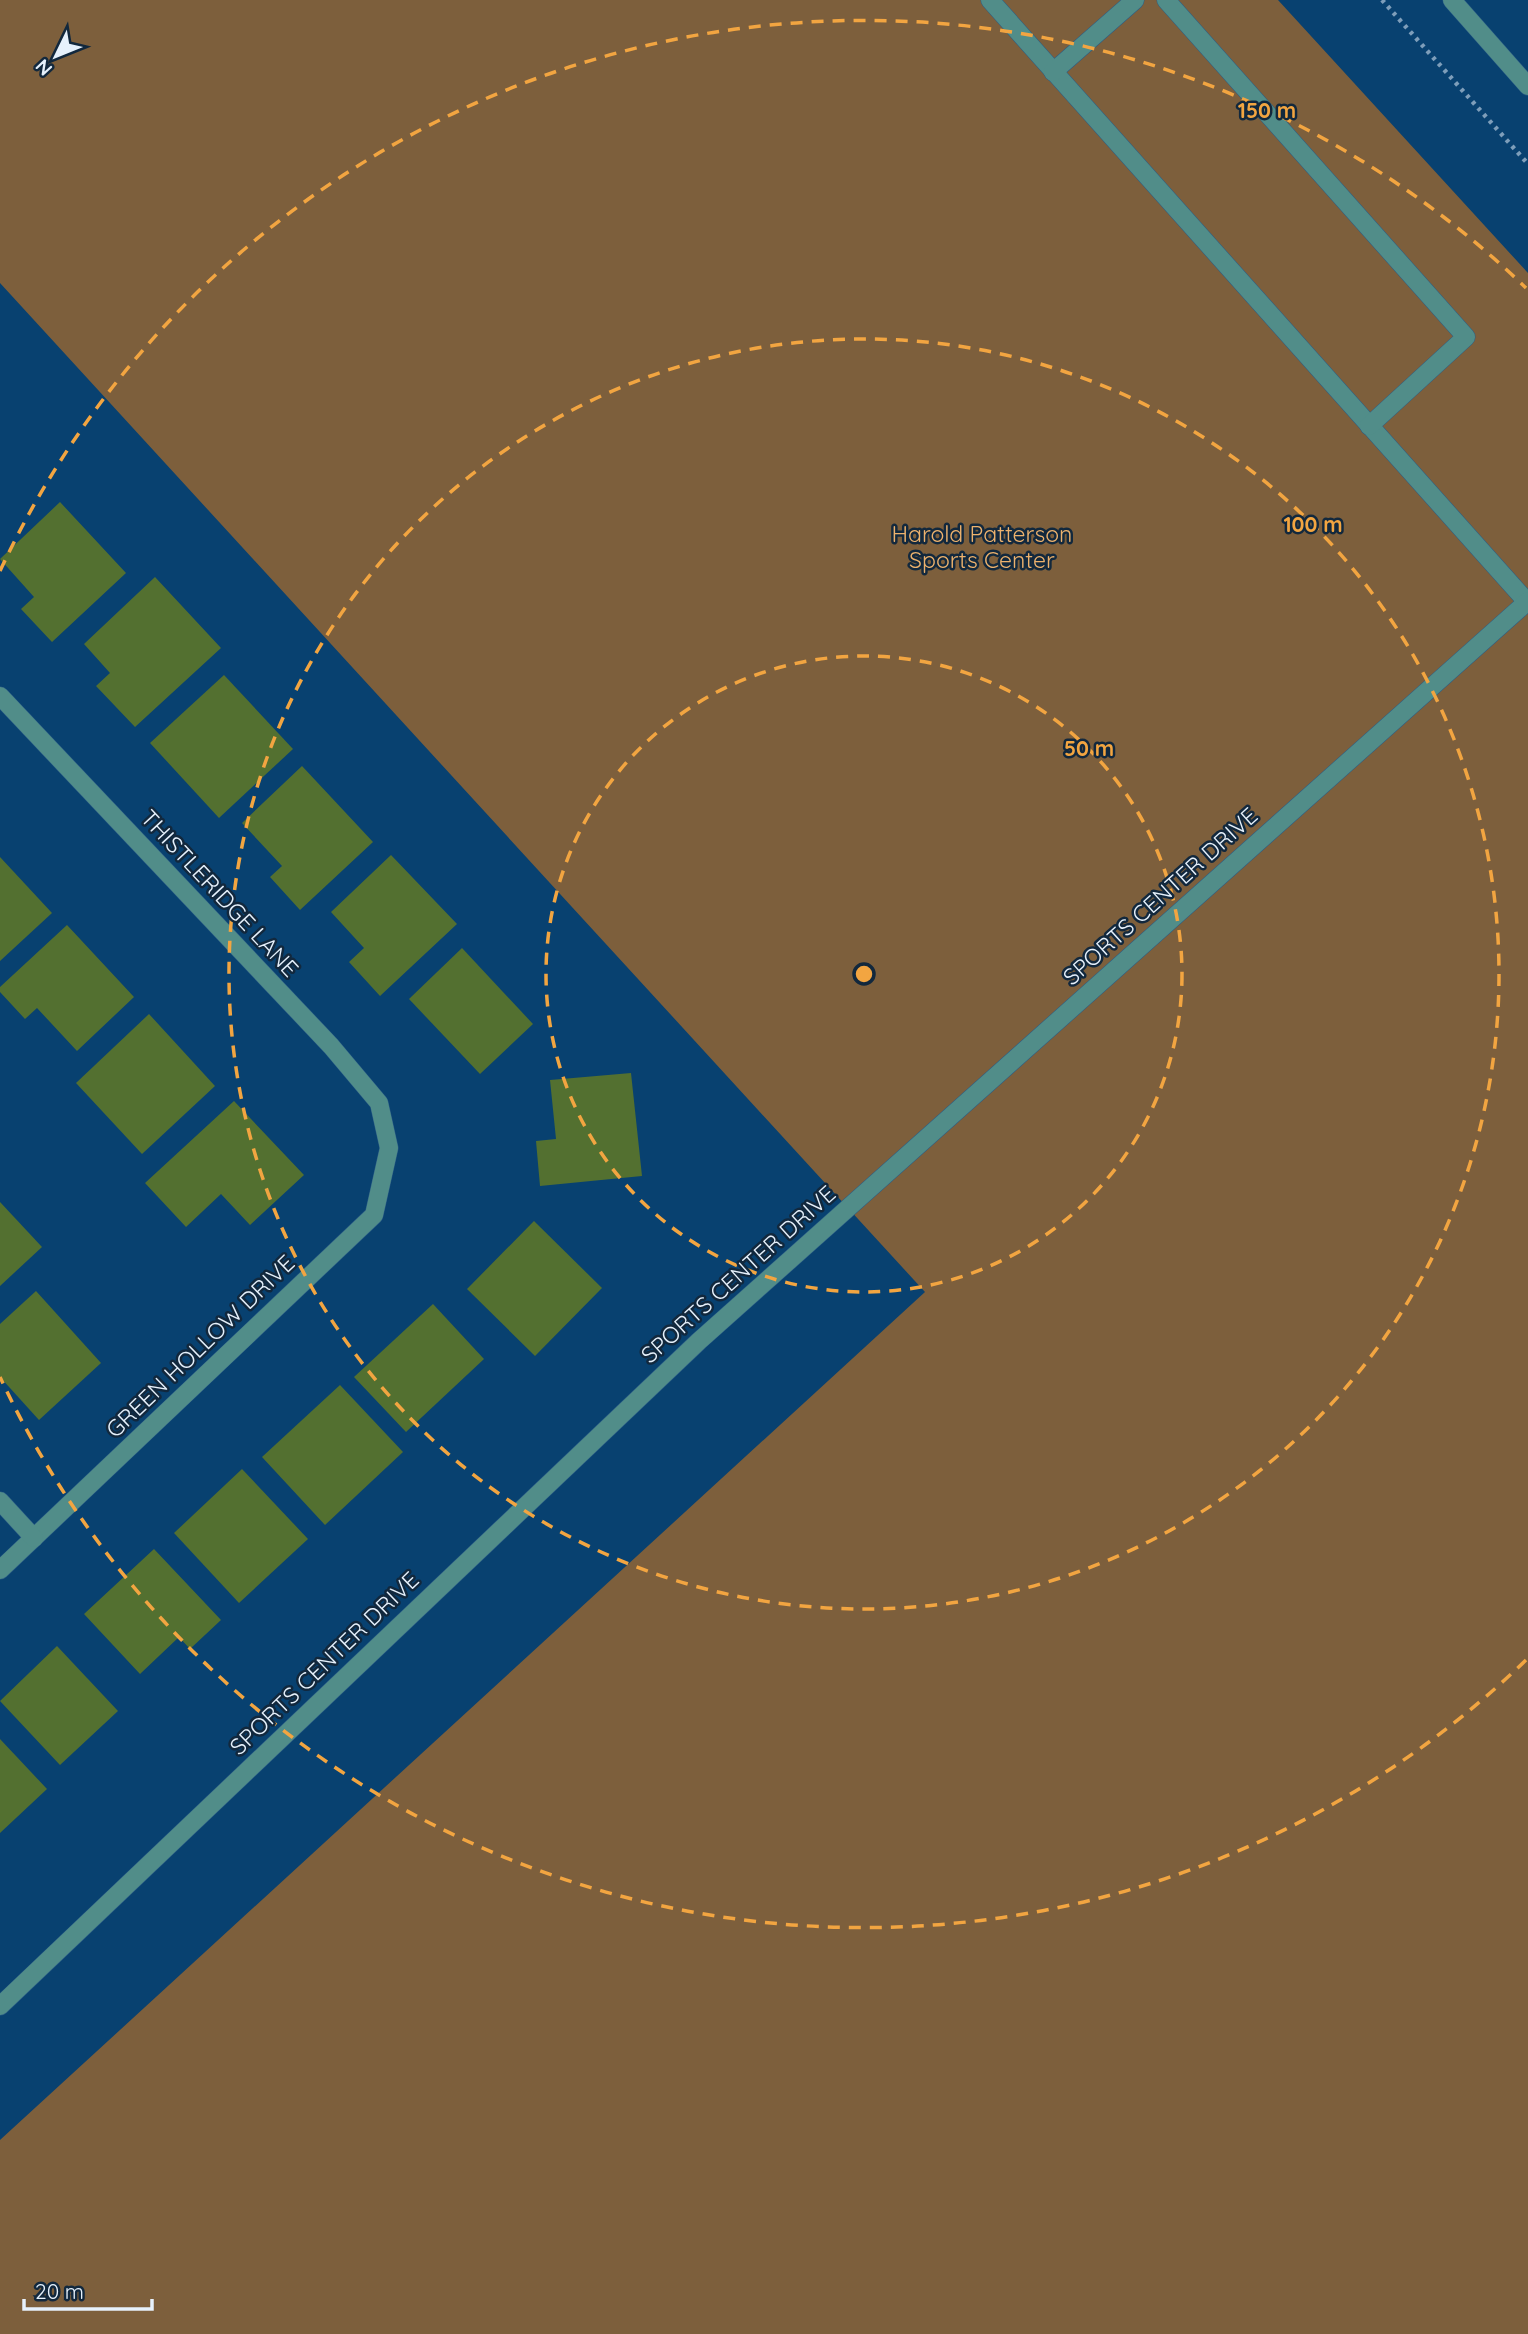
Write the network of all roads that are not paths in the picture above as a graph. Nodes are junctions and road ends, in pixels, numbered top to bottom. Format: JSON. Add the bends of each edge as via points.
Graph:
{"nodes":[{"id":1,"x":990,"y":0,"type":"edge"},
{"id":2,"x":1135,"y":0,"type":"edge"},
{"id":3,"x":1166,"y":0,"type":"edge"},
{"id":4,"x":1452,"y":0,"type":"edge"},
{"id":5,"x":1053,"y":72,"type":"junction"},
{"id":6,"x":1528,"y":86,"type":"edge"},
{"id":7,"x":1369,"y":426,"type":"junction"},
{"id":8,"x":1527,"y":602,"type":"edge"},
{"id":9,"x":0,"y":696,"type":"edge"},
{"id":10,"x":386,"y":1134,"type":"joint"},
{"id":11,"x":0,"y":1501,"type":"edge"},
{"id":12,"x":34,"y":1538,"type":"junction"},
{"id":13,"x":0,"y":1570,"type":"edge"},
{"id":14,"x":0,"y":2006,"type":"edge"}],
"edges":[{"from":1,"to":5,"type":"street"},
{"from":2,"to":5,"type":"street"},
{"from":3,"to":7,"type":"street","via":[[1466,337]]},
{"from":4,"to":6,"type":"street"},
{"from":5,"to":7,"type":"street"},
{"from":7,"to":8,"type":"street"},
{"from":8,"to":14,"type":"street","name":"SPORTS CENTER DRIVE","via":[[699,1341]]},
{"from":9,"to":10,"type":"street","name":"THISTLERIDGE LANE","via":[[331,1046],[379,1103]]},
{"from":10,"to":12,"type":"street","name":"GREEN HOLLOW DRIVE","via":[[389,1148],[374,1215]]},
{"from":11,"to":12,"type":"street"},
{"from":12,"to":13,"type":"street","name":"GREEN HOLLOW DRIVE"}]}
